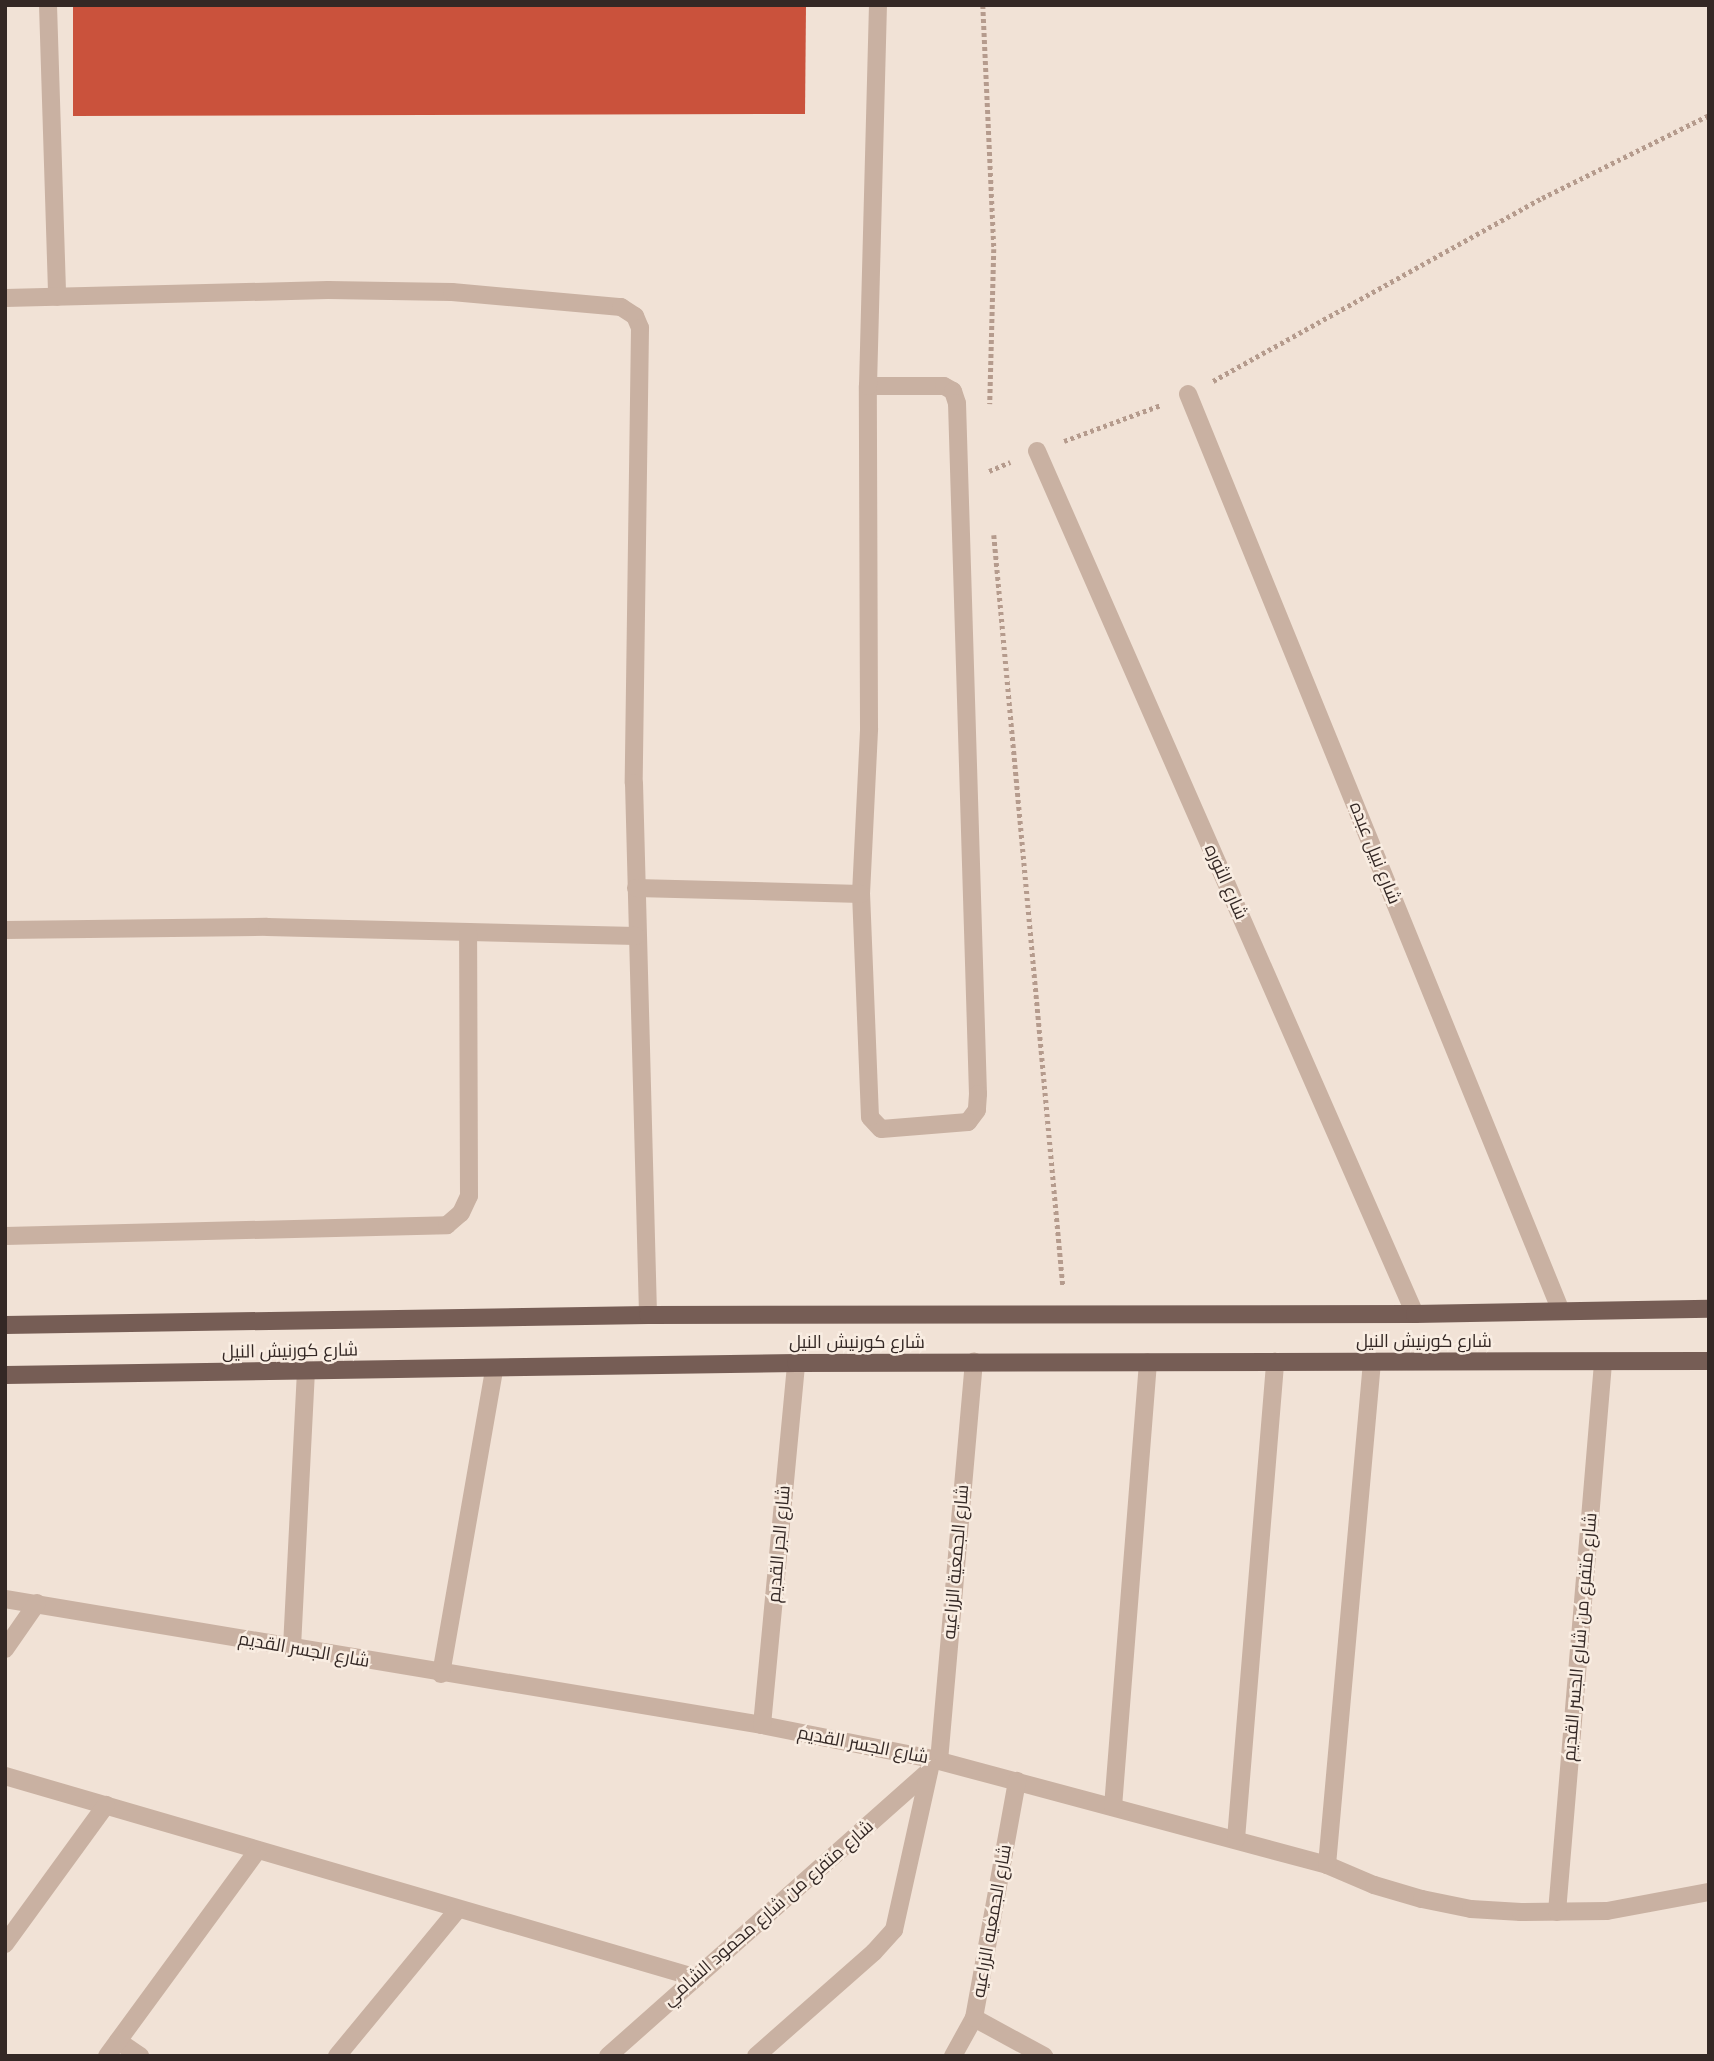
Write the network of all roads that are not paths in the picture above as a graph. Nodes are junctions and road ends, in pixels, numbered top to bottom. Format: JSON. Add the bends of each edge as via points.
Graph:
{"nodes":[{"id":1,"x":48,"y":5,"type":"edge"},
{"id":2,"x":878,"y":5,"type":"edge"},
{"id":3,"x":57,"y":297,"type":"junction"},
{"id":4,"x":5,"y":298,"type":"edge"},
{"id":5,"x":868,"y":386,"type":"junction"},
{"id":6,"x":1188,"y":394,"type":"road end"},
{"id":7,"x":1037,"y":451,"type":"road end"},
{"id":8,"x":636,"y":888,"type":"junction"},
{"id":9,"x":861,"y":894,"type":"junction"},
{"id":10,"x":5,"y":930,"type":"edge"},
{"id":11,"x":468,"y":932,"type":"junction"},
{"id":12,"x":636,"y":936,"type":"junction"},
{"id":13,"x":5,"y":1236,"type":"edge"},
{"id":14,"x":1709,"y":1310,"type":"edge"},
{"id":15,"x":1561,"y":1311,"type":"junction"},
{"id":16,"x":1416,"y":1314,"type":"junction"},
{"id":17,"x":648,"y":1315,"type":"junction"},
{"id":18,"x":5,"y":1325,"type":"edge"},
{"id":19,"x":1709,"y":1361,"type":"edge"},
{"id":20,"x":974,"y":1362,"type":"junction"},
{"id":21,"x":1148,"y":1362,"type":"junction"},
{"id":22,"x":1275,"y":1362,"type":"junction"},
{"id":23,"x":1372,"y":1362,"type":"junction"},
{"id":24,"x":796,"y":1363,"type":"junction"},
{"id":25,"x":1603,"y":1363,"type":"junction"},
{"id":26,"x":494,"y":1370,"type":"junction"},
{"id":27,"x":306,"y":1372,"type":"junction"},
{"id":28,"x":5,"y":1376,"type":"edge"},
{"id":29,"x":5,"y":1599,"type":"edge"},
{"id":30,"x":37,"y":1603,"type":"junction"},
{"id":31,"x":292,"y":1647,"type":"junction"},
{"id":32,"x":5,"y":1649,"type":"edge"},
{"id":33,"x":441,"y":1674,"type":"junction"},
{"id":34,"x":762,"y":1725,"type":"junction"},
{"id":35,"x":933,"y":1763,"type":"junction"},
{"id":36,"x":5,"y":1776,"type":"edge"},
{"id":37,"x":1017,"y":1781,"type":"junction"},
{"id":38,"x":106,"y":1805,"type":"junction"},
{"id":39,"x":1113,"y":1807,"type":"junction"},
{"id":40,"x":1236,"y":1839,"type":"junction"},
{"id":41,"x":258,"y":1850,"type":"junction"},
{"id":42,"x":1327,"y":1865,"type":"junction"},
{"id":43,"x":1709,"y":1892,"type":"edge"},
{"id":44,"x":458,"y":1909,"type":"junction"},
{"id":45,"x":1558,"y":1912,"type":"junction"},
{"id":46,"x":5,"y":1944,"type":"edge"},
{"id":47,"x":694,"y":1978,"type":"junction"},
{"id":48,"x":974,"y":2018,"type":"junction"},
{"id":49,"x":112,"y":2048,"type":"edge"},
{"id":50,"x":141,"y":2056,"type":"edge"},
{"id":51,"x":337,"y":2056,"type":"edge"},
{"id":52,"x":608,"y":2056,"type":"edge"},
{"id":53,"x":756,"y":2056,"type":"edge"},
{"id":54,"x":953,"y":2056,"type":"edge"},
{"id":55,"x":1044,"y":2056,"type":"edge"}],
"edges":[{"from":1,"to":3,"type":"street"},
{"from":2,"to":5,"type":"street"},
{"from":3,"to":4,"type":"street"},
{"from":3,"to":8,"type":"street","via":[[328,290],[453,292],[621,307],[635,316],[640,328]]},
{"from":5,"to":9,"type":"street","via":[[869,728]]},
{"from":5,"to":9,"type":"street","via":[[944,386],[953,391],[957,403],[978,1094],[977,1110],[968,1122],[881,1129],[870,1117]]},
{"from":6,"to":15,"type":"street","name":"شارع نبيل عبده"},
{"from":7,"to":16,"type":"street","name":"شارع الثوره"},
{"from":8,"to":9,"type":"street"},
{"from":8,"to":12,"type":"street"},
{"from":10,"to":11,"type":"street","via":[[267,927]]},
{"from":11,"to":12,"type":"street"},
{"from":11,"to":13,"type":"street","via":[[469,1196],[461,1213],[447,1225]]},
{"from":12,"to":17,"type":"street"},
{"from":14,"to":15,"type":"main road","name":"شارع كورنيش النيل"},
{"from":15,"to":16,"type":"main road","name":"شارع كورنيش النيل"},
{"from":16,"to":17,"type":"main road","name":"شارع كورنيش النيل"},
{"from":17,"to":18,"type":"main road","name":"شارع كورنيش النيل"},
{"from":19,"to":25,"type":"main road","name":"شارع كورنيش النيل"},
{"from":20,"to":21,"type":"main road","name":"شارع كورنيش النيل"},
{"from":20,"to":24,"type":"main road","name":"شارع كورنيش النيل"},
{"from":20,"to":35,"type":"street","name":"شارع الجمعية الزراعيه"},
{"from":21,"to":22,"type":"main road","name":"شارع كورنيش النيل"},
{"from":21,"to":39,"type":"street"},
{"from":22,"to":23,"type":"main road","name":"شارع كورنيش النيل"},
{"from":22,"to":40,"type":"street"},
{"from":23,"to":25,"type":"main road","name":"شارع كورنيش النيل"},
{"from":23,"to":42,"type":"street"},
{"from":24,"to":26,"type":"main road","name":"شارع كورنيش النيل"},
{"from":24,"to":34,"type":"street","name":"شارع الجر القديم"},
{"from":25,"to":45,"type":"street","name":"شارع متفرع من شارع الجسر القديم"},
{"from":26,"to":27,"type":"main road","name":"شارع كورنيش النيل"},
{"from":26,"to":33,"type":"street"},
{"from":27,"to":28,"type":"main road","name":"شارع كورنيش النيل"},
{"from":27,"to":31,"type":"street"},
{"from":29,"to":30,"type":"street","name":"شارع الجسر القديم"},
{"from":30,"to":31,"type":"street","name":"شارع الجسر القديم"},
{"from":30,"to":32,"type":"street"},
{"from":31,"to":33,"type":"street","name":"شارع الجسر القديم"},
{"from":33,"to":34,"type":"street","name":"شارع الجسر القديم"},
{"from":34,"to":35,"type":"street","name":"شارع الجسر القديم"},
{"from":35,"to":37,"type":"street","name":"شارع الجسر القديم"},
{"from":35,"to":47,"type":"street","name":"شارع متفرع من شارع محمود الشامي"},
{"from":35,"to":53,"type":"street","name":"شارع الجمعية الزراعيه","via":[[894,1930]]},
{"from":36,"to":38,"type":"street"},
{"from":37,"to":39,"type":"street","name":"شارع الجسر القديم"},
{"from":37,"to":48,"type":"street","name":"شارع الجمعيه الزراعيه"},
{"from":38,"to":41,"type":"street"},
{"from":38,"to":46,"type":"street"},
{"from":39,"to":40,"type":"street","name":"شارع الجسر القديم"},
{"from":40,"to":42,"type":"street","name":"شارع الجسر القديم"},
{"from":41,"to":44,"type":"street"},
{"from":41,"to":49,"type":"street"},
{"from":42,"to":45,"type":"street","name":"شارع الجسر القديم","via":[[1374,1885],[1471,1909]]},
{"from":43,"to":45,"type":"street","name":"شارع الجسر القديم","via":[[1608,1911]]},
{"from":44,"to":47,"type":"street"},
{"from":44,"to":51,"type":"street"},
{"from":47,"to":52,"type":"street","name":"شارع متفرع من شارع محمود الشامي"},
{"from":48,"to":54,"type":"street","name":"شارع الجمعيه الزراعيه"},
{"from":48,"to":55,"type":"street"},
{"from":49,"to":50,"type":"street"}]}
